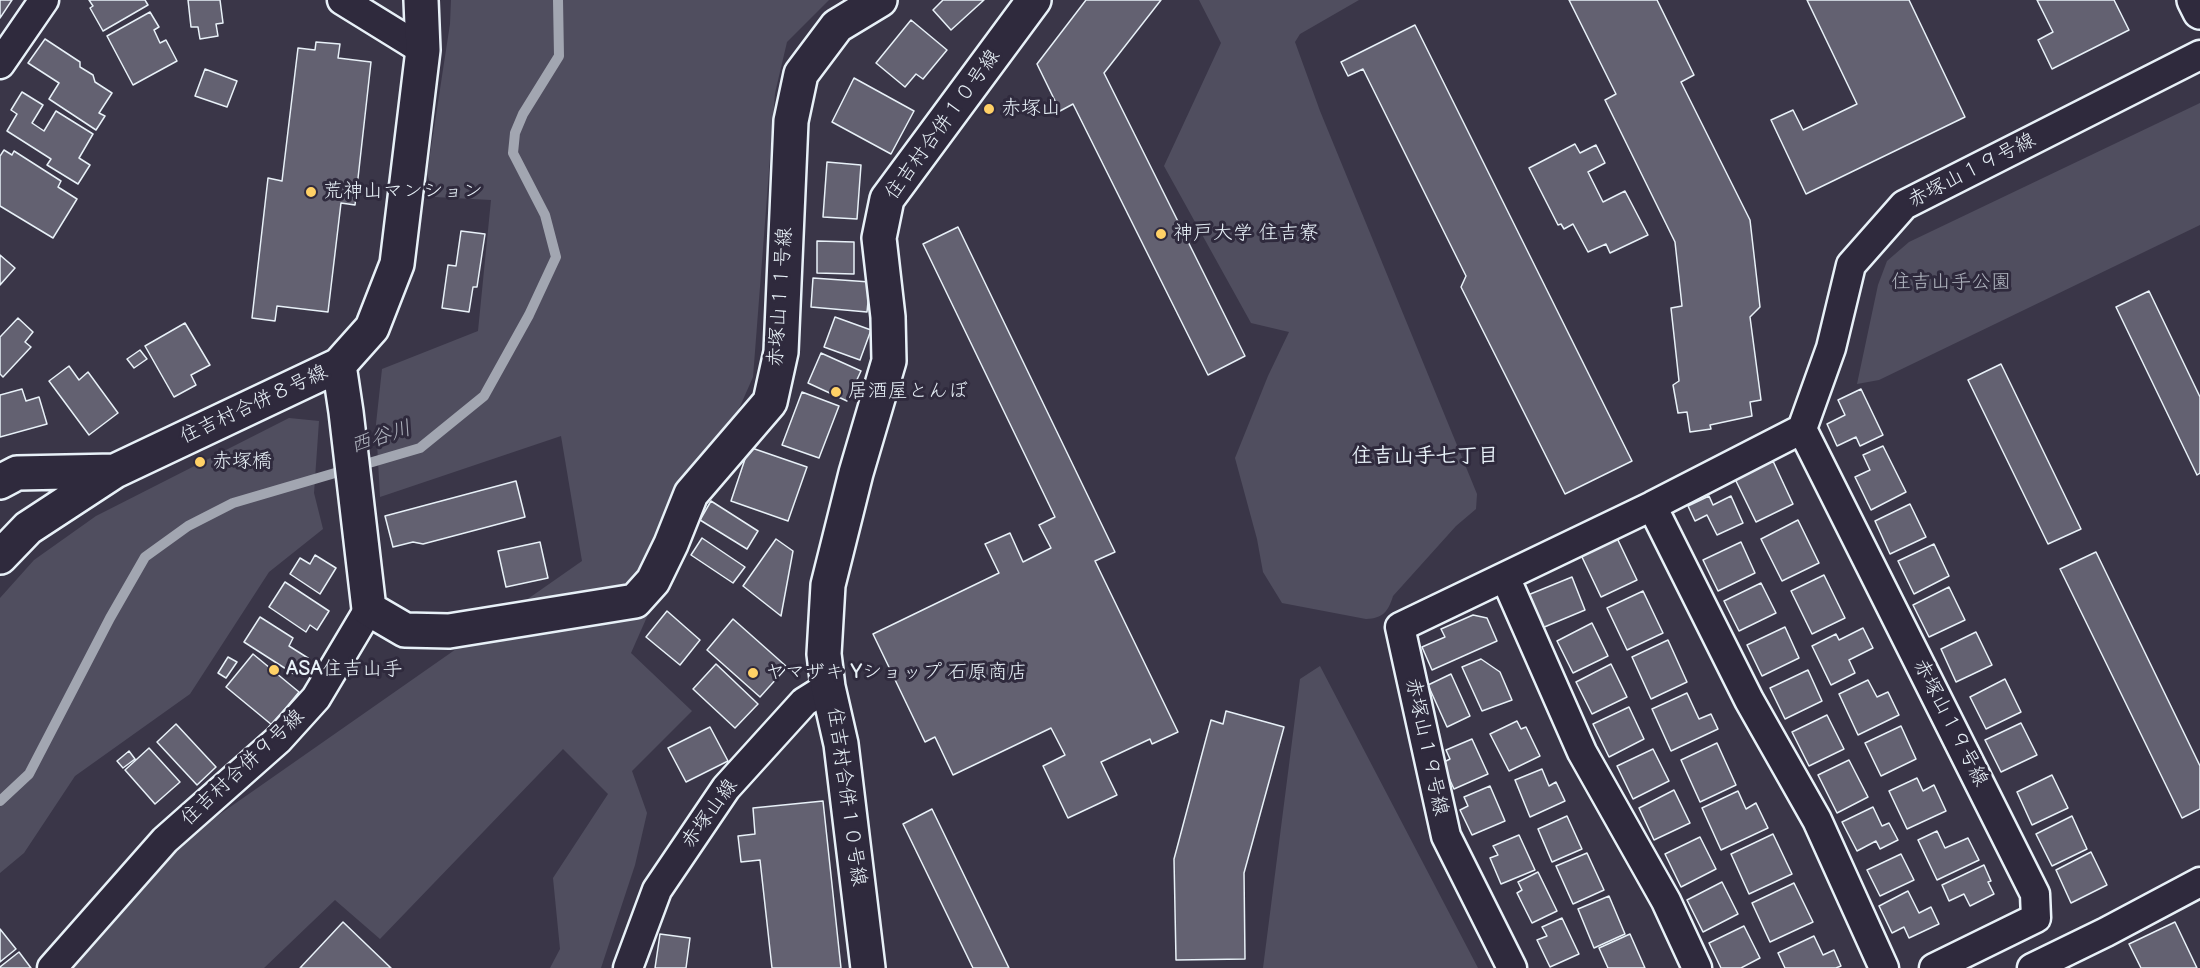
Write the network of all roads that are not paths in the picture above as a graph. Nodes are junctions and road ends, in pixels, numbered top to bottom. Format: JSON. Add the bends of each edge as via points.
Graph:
{"nodes":[{"id":1,"x":44,"y":0,"type":"edge"},
{"id":2,"x":342,"y":0,"type":"edge"},
{"id":3,"x":421,"y":0,"type":"edge"},
{"id":4,"x":880,"y":0,"type":"edge"},
{"id":5,"x":1034,"y":0,"type":"edge"},
{"id":6,"x":2194,"y":0,"type":"edge"},
{"id":7,"x":2200,"y":12,"type":"edge"},
{"id":8,"x":423,"y":50,"type":"junction"},
{"id":9,"x":2200,"y":55,"type":"edge"},
{"id":10,"x":0,"y":64,"type":"edge"},
{"id":11,"x":339,"y":365,"type":"junction"},
{"id":12,"x":1802,"y":429,"type":"junction"},
{"id":13,"x":115,"y":471,"type":"junction"},
{"id":14,"x":0,"y":482,"type":"edge"},
{"id":15,"x":1652,"y":506,"type":"junction"},
{"id":16,"x":0,"y":557,"type":"edge"},
{"id":17,"x":1505,"y":577,"type":"junction"},
{"id":18,"x":369,"y":609,"type":"junction"},
{"id":19,"x":828,"y":687,"type":"junction"},
{"id":20,"x":2200,"y":882,"type":"edge"},
{"id":21,"x":52,"y":968,"type":"edge"},
{"id":22,"x":628,"y":968,"type":"edge"},
{"id":23,"x":868,"y":968,"type":"edge"},
{"id":24,"x":1512,"y":968,"type":"edge"},
{"id":25,"x":1697,"y":968,"type":"edge"},
{"id":26,"x":1884,"y":968,"type":"edge"},
{"id":27,"x":1934,"y":968,"type":"edge"},
{"id":28,"x":2032,"y":968,"type":"edge"}],
"edges":[{"from":1,"to":10,"type":"street"},
{"from":2,"to":8,"type":"street"},
{"from":3,"to":8,"type":"street","name":"住吉村合併８号線"},
{"from":4,"to":18,"type":"street","name":"赤塚山１１号線","via":[[837,26],[801,74],[791,121],[780,352],[770,402],[691,494],[653,581],[635,601],[449,631],[405,630]]},
{"from":5,"to":19,"type":"street","name":"住吉村合併１０号線","via":[[887,199],[879,238],[889,361],[828,585],[824,654]]},
{"from":6,"to":7,"type":"street"},
{"from":8,"to":11,"type":"street","name":"住吉村合併８号線","via":[[397,264],[372,328]]},
{"from":9,"to":12,"type":"street","name":"赤塚山１９号線","via":[[1904,205],[1851,265],[1831,348]]},
{"from":11,"to":13,"type":"street","name":"住吉村合併８号線"},
{"from":11,"to":18,"type":"street"},
{"from":12,"to":15,"type":"street","name":"赤塚山１９号線"},
{"from":12,"to":27,"type":"street","name":"赤塚山１９号線","via":[[2035,894],[2036,918]]},
{"from":13,"to":14,"type":"street","via":[[17,473]]},
{"from":13,"to":16,"type":"street","name":"住吉村合併８号線","via":[[28,528]]},
{"from":15,"to":17,"type":"street","name":"赤塚山１９号線"},
{"from":15,"to":26,"type":"street","via":[[1749,700],[1817,820]]},
{"from":17,"to":24,"type":"street","name":"赤塚山１９号線","via":[[1400,627],[1446,836]]},
{"from":17,"to":25,"type":"street","via":[[1582,752],[1666,901]]},
{"from":18,"to":21,"type":"street","name":"住吉村合併９号線","via":[[316,698],[278,740],[165,840]]},
{"from":19,"to":22,"type":"street","name":"赤塚山線","via":[[804,702],[726,788],[657,890]]},
{"from":19,"to":23,"type":"street","name":"住吉村合併１０号線","via":[[842,744]]},
{"from":20,"to":28,"type":"street"}]}
